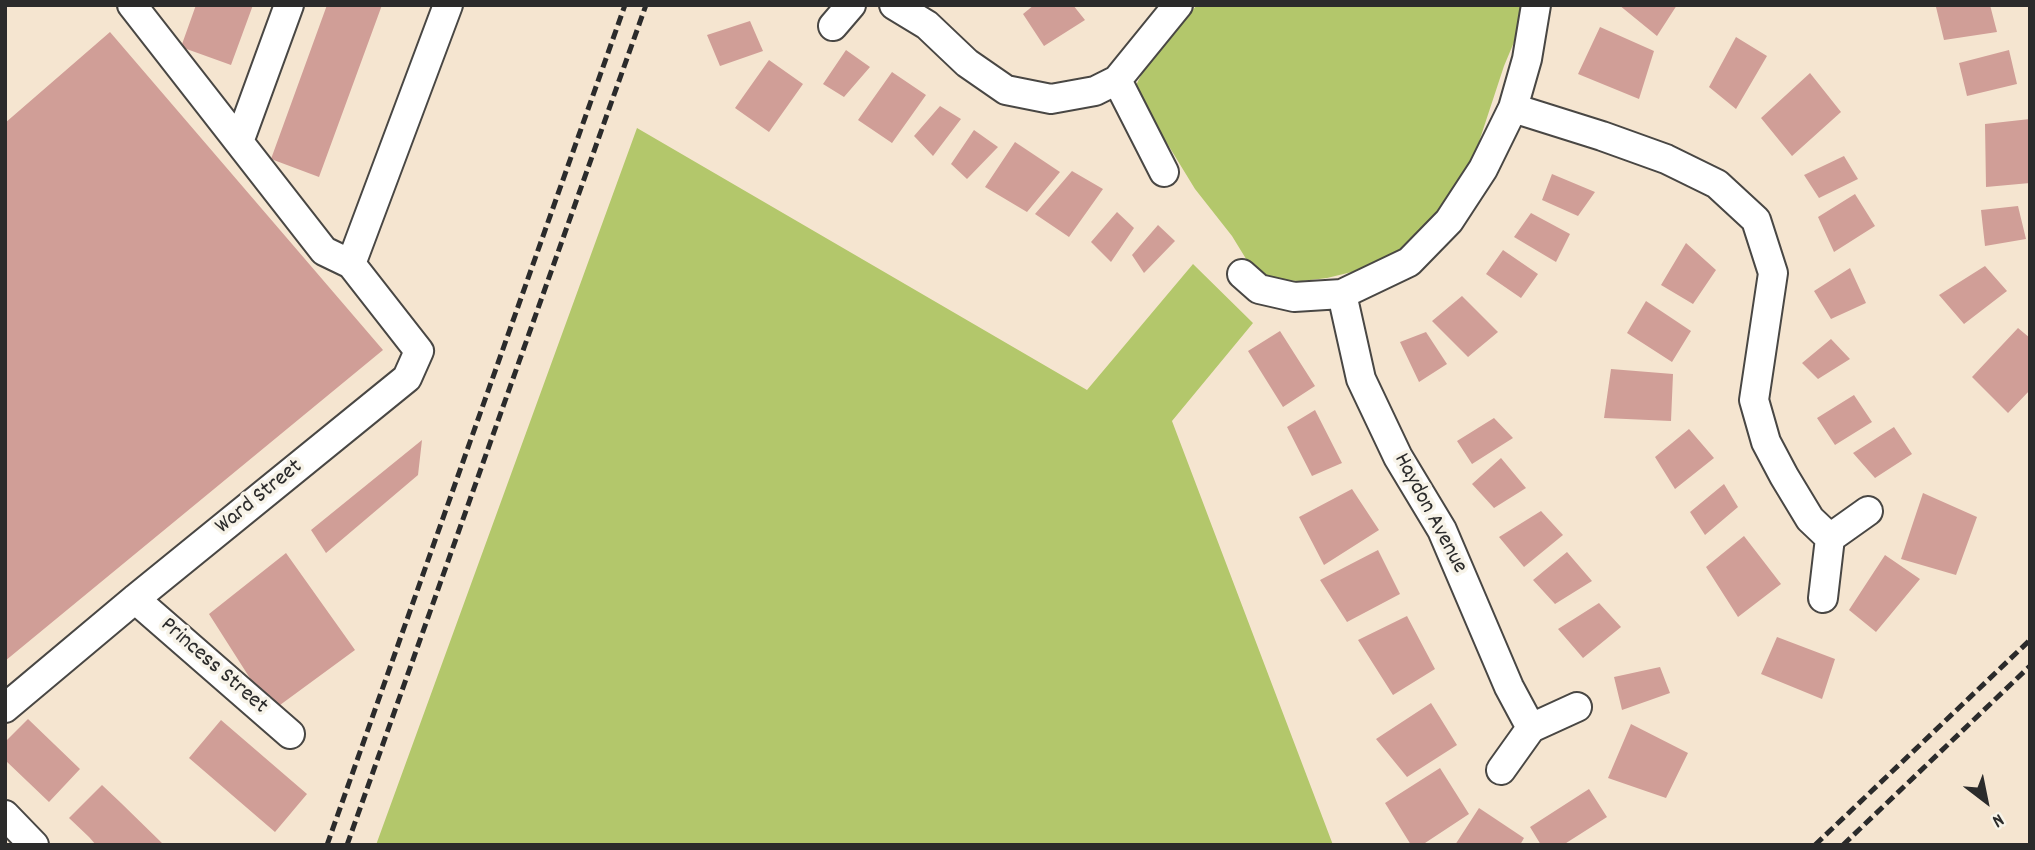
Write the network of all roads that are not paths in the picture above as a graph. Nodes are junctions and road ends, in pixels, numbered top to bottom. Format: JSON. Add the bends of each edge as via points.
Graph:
{"nodes":[{"id":1,"x":132,"y":5,"type":"edge"},
{"id":2,"x":289,"y":5,"type":"edge"},
{"id":3,"x":448,"y":5,"type":"edge"},
{"id":4,"x":894,"y":5,"type":"edge"},
{"id":5,"x":1178,"y":5,"type":"edge"},
{"id":6,"x":1536,"y":5,"type":"edge"},
{"id":7,"x":1117,"y":80,"type":"junction"},
{"id":8,"x":1513,"y":108,"type":"junction"},
{"id":9,"x":239,"y":142,"type":"junction"},
{"id":10,"x":1164,"y":172,"type":"dead end"},
{"id":11,"x":351,"y":264,"type":"junction"},
{"id":12,"x":1242,"y":274,"type":"dead end"},
{"id":13,"x":1342,"y":294,"type":"junction"},
{"id":14,"x":1868,"y":511,"type":"dead end"},
{"id":15,"x":1830,"y":538,"type":"junction"},
{"id":16,"x":1823,"y":598,"type":"dead end"},
{"id":17,"x":135,"y":599,"type":"junction"},
{"id":18,"x":1577,"y":707,"type":"dead end"},
{"id":19,"x":5,"y":708,"type":"edge"},
{"id":20,"x":1531,"y":729,"type":"junction"},
{"id":21,"x":290,"y":734,"type":"dead end"},
{"id":22,"x":1501,"y":770,"type":"dead end"},
{"id":23,"x":5,"y":815,"type":"edge"},
{"id":24,"x":34,"y":845,"type":"edge"}],
"edges":[{"from":1,"to":9,"type":"street","name":"Ward Street"},
{"from":2,"to":9,"type":"street"},
{"from":3,"to":11,"type":"street"},
{"from":4,"to":7,"type":"street","via":[[927,25],[967,63],[1006,90],[1051,99],[1095,92]]},
{"from":5,"to":7,"type":"street"},
{"from":6,"to":8,"type":"street"},
{"from":7,"to":10,"type":"street"},
{"from":8,"to":13,"type":"street","via":[[1483,169],[1449,221],[1409,262]]},
{"from":8,"to":15,"type":"street","via":[[1666,159],[1717,184],[1756,220],[1773,273],[1754,400],[1766,442],[1778,464],[1810,519]]},
{"from":9,"to":11,"type":"street","name":"Ward Street","via":[[324,251]]},
{"from":11,"to":17,"type":"street","name":"Ward Street","via":[[419,351],[407,378]]},
{"from":12,"to":13,"type":"street","via":[[1259,289],[1294,297]]},
{"from":13,"to":20,"type":"street","name":"Haydon Avenue","via":[[1361,379],[1398,457],[1441,530]]},
{"from":14,"to":15,"type":"street"},
{"from":15,"to":16,"type":"street"},
{"from":17,"to":19,"type":"street","name":"Ward Street"},
{"from":17,"to":21,"type":"street","name":"Princess Street"},
{"from":18,"to":20,"type":"street"},
{"from":20,"to":22,"type":"street"},
{"from":23,"to":24,"type":"street"}]}
